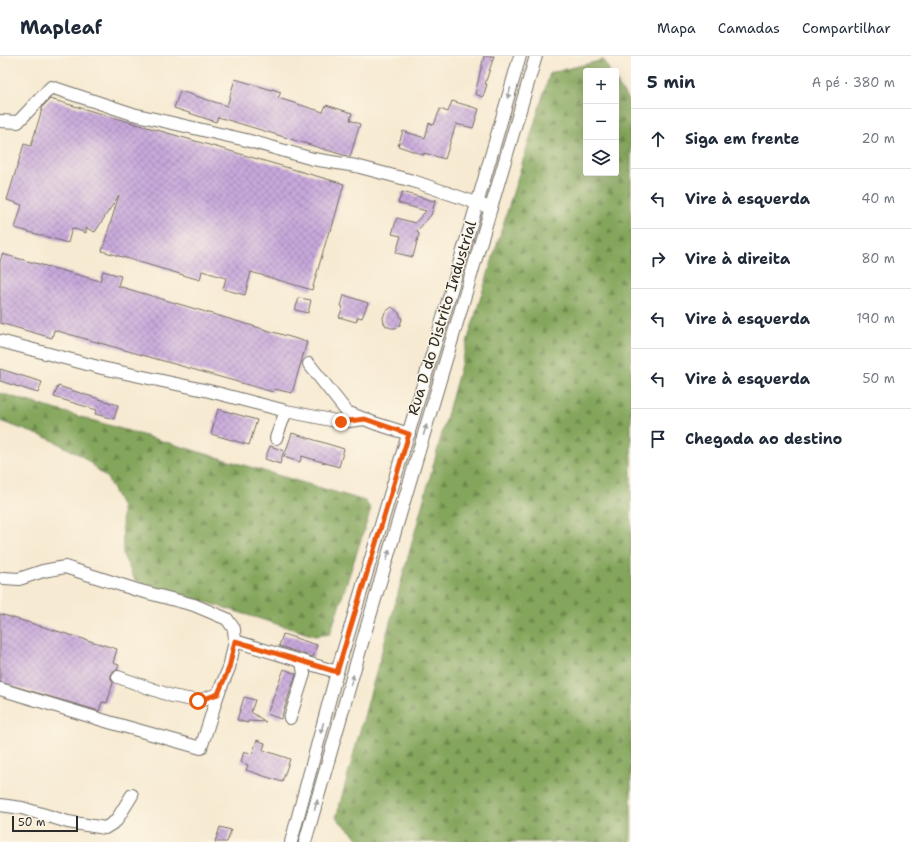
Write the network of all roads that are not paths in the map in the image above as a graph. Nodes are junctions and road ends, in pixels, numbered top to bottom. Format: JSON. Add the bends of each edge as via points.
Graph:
{"nodes":[{"id":1,"x":520,"y":56,"type":"edge"},
{"id":2,"x":536,"y":56,"type":"edge"},
{"id":3,"x":0,"y":121,"type":"edge"},
{"id":4,"x":477,"y":204,"type":"junction"},
{"id":5,"x":492,"y":207,"type":"junction"},
{"id":6,"x":0,"y":341,"type":"edge"},
{"id":7,"x":309,"y":364,"type":"dead end"},
{"id":8,"x":286,"y":411,"type":"junction"},
{"id":9,"x":365,"y":419,"type":"junction"},
{"id":10,"x":409,"y":434,"type":"junction"},
{"id":11,"x":276,"y":438,"type":"dead end"},
{"id":12,"x":4,"y":578,"type":"dead end"},
{"id":13,"x":235,"y":641,"type":"junction"},
{"id":14,"x":302,"y":662,"type":"junction"},
{"id":15,"x":337,"y":672,"type":"junction"},
{"id":16,"x":118,"y":677,"type":"dead end"},
{"id":17,"x":0,"y":689,"type":"edge"},
{"id":18,"x":218,"y":694,"type":"junction"},
{"id":19,"x":290,"y":718,"type":"dead end"},
{"id":20,"x":132,"y":795,"type":"dead end"},
{"id":21,"x":0,"y":805,"type":"edge"},
{"id":22,"x":291,"y":842,"type":"edge"},
{"id":23,"x":305,"y":842,"type":"edge"}],
"edges":[{"from":1,"to":4,"type":"street","name":"Rua D do Distrito Industrial","one_way":true},
{"from":2,"to":5,"type":"street","name":"Rua D do Distrito Industrial"},
{"from":3,"to":4,"type":"street","via":[[18,122],[51,87],[132,114],[413,181]]},
{"from":4,"to":5,"type":"street"},
{"from":4,"to":10,"type":"street","name":"Rua D do Distrito Industrial"},
{"from":23,"to":5,"type":"street","name":"Rua D do Distrito Industrial","one_way":true},
{"from":6,"to":8,"type":"street","via":[[102,368],[209,390]]},
{"from":7,"to":9,"type":"street","via":[[347,412]]},
{"from":8,"to":9,"type":"street","via":[[341,422]]},
{"from":8,"to":11,"type":"street"},
{"from":9,"to":10,"type":"street"},
{"from":10,"to":15,"type":"street","name":"Rua D do Distrito Industrial"},
{"from":12,"to":13,"type":"street","via":[[19,579],[65,567],[194,605],[227,619],[234,629]]},
{"from":13,"to":14,"type":"street"},
{"from":13,"to":18,"type":"street","via":[[229,668]]},
{"from":14,"to":15,"type":"street"},
{"from":14,"to":19,"type":"street","via":[[304,674]]},
{"from":15,"to":22,"type":"street","name":"Rua D do Distrito Industrial","one_way":true},
{"from":16,"to":18,"type":"street","via":[[172,696],[198,701]]},
{"from":17,"to":18,"type":"street","via":[[201,748]]},
{"from":20,"to":21,"type":"street","via":[[116,822],[105,828],[68,822],[22,808]]}]}
